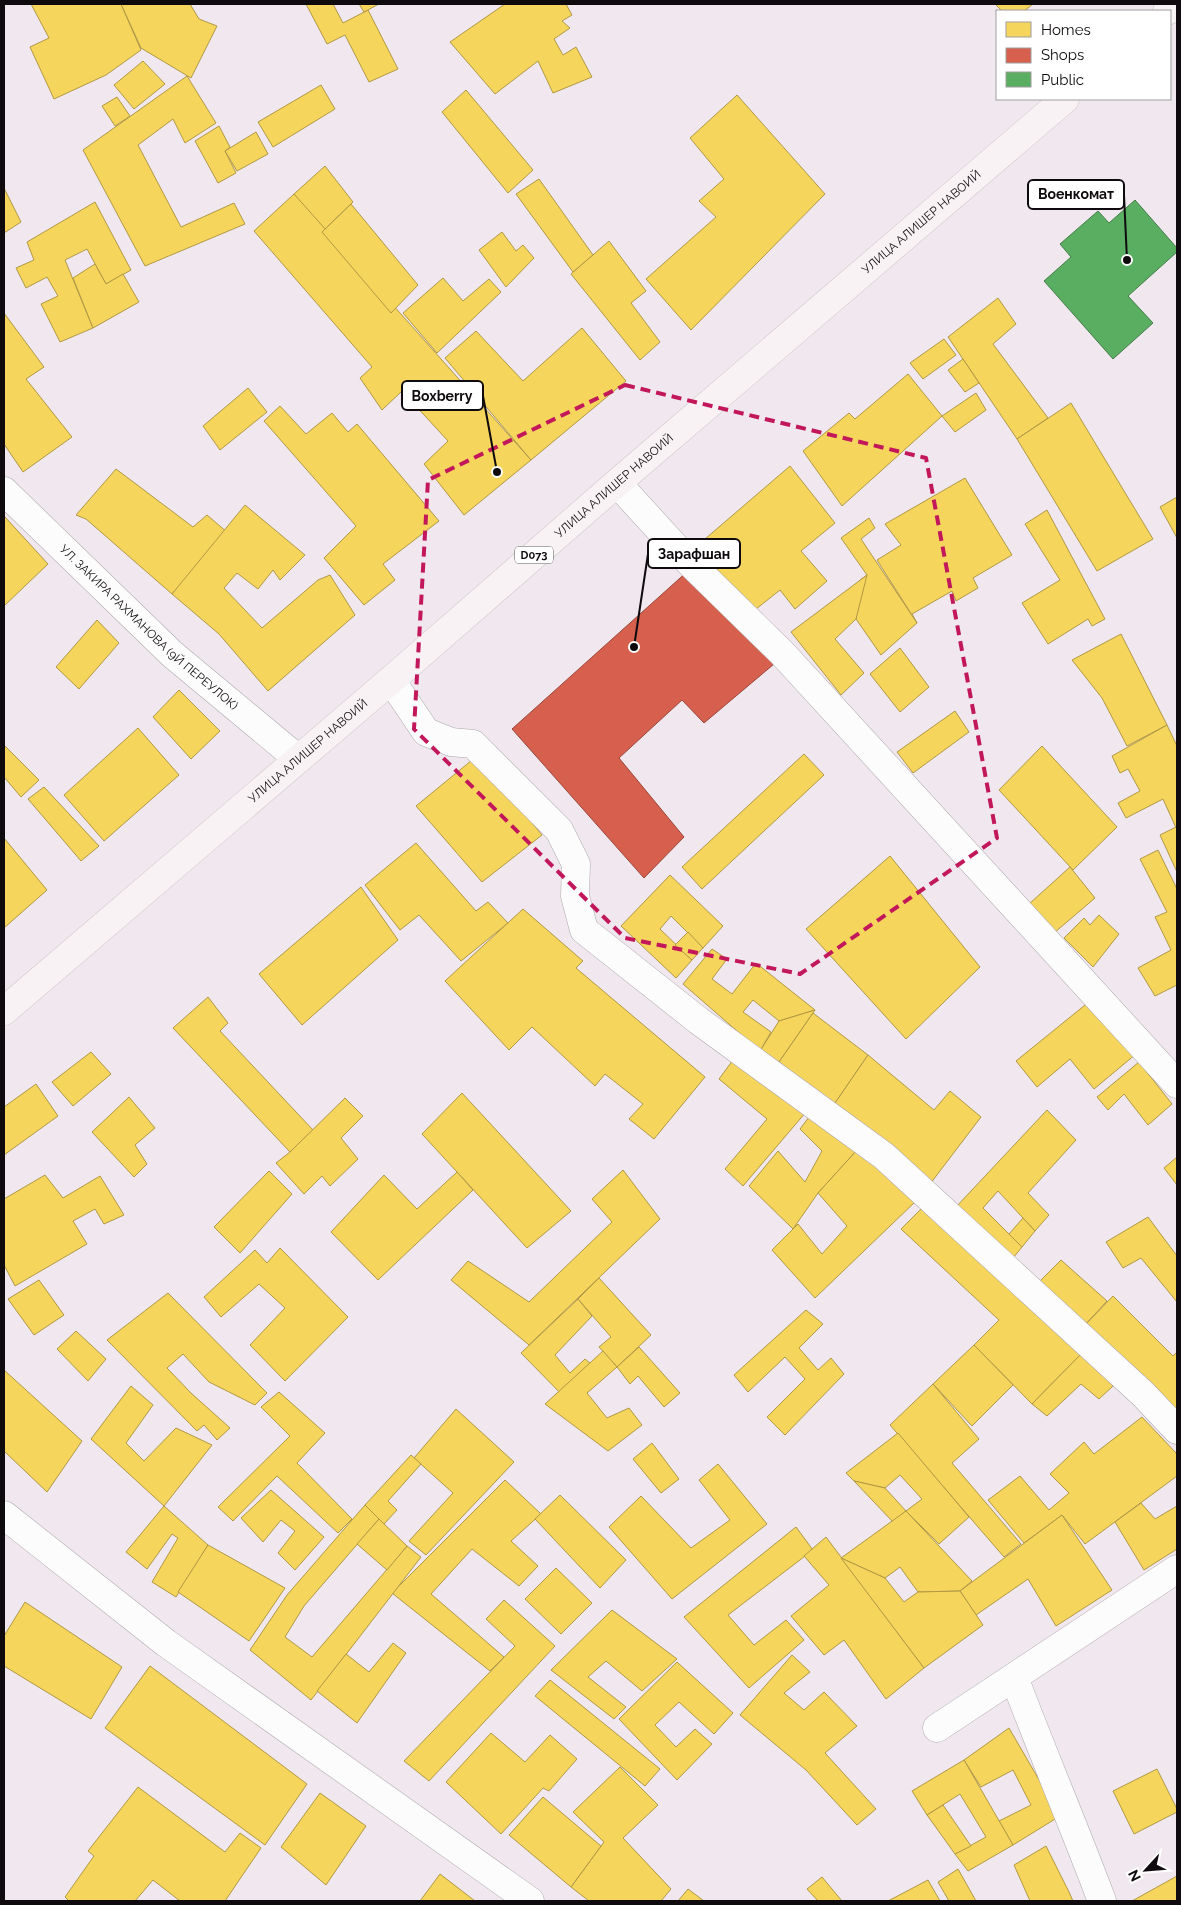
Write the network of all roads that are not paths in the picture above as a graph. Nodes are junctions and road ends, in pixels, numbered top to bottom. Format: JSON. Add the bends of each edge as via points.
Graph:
{"nodes":[{"id":1,"x":1064,"y":100,"type":"edge"},
{"id":2,"x":617,"y":483,"type":"junction"},
{"id":3,"x":4,"y":491,"type":"edge"},
{"id":4,"x":391,"y":680,"type":"junction"},
{"id":5,"x":298,"y":758,"type":"junction"},
{"id":6,"x":4,"y":1011,"type":"edge"},
{"id":7,"x":1177,"y":1084,"type":"edge"},
{"id":8,"x":1177,"y":1430,"type":"edge"},
{"id":9,"x":4,"y":1515,"type":"edge"},
{"id":10,"x":1177,"y":1569,"type":"edge"},
{"id":11,"x":1014,"y":1677,"type":"junction"},
{"id":12,"x":937,"y":1728,"type":"dead end"},
{"id":13,"x":530,"y":1901,"type":"edge"},
{"id":14,"x":1102,"y":1901,"type":"edge"}],
"edges":[{"from":1,"to":2,"type":"main road","name":"УЛИЦА АЛИШЕР НАВОИЙ","number":"D073"},
{"from":2,"to":4,"type":"main road","name":"УЛИЦА АЛИШЕР НАВОИЙ","number":"D073"},
{"from":2,"to":7,"type":"street","via":[[690,563],[782,653]]},
{"from":3,"to":5,"type":"street","name":"УЛ. ЗАКИРА РАХМАНОВА (9Й ПЕРЕУЛОК)","via":[[172,654]]},
{"from":4,"to":5,"type":"main road","name":"УЛИЦА АЛИШЕР НАВОИЙ","number":"D073"},
{"from":4,"to":8,"type":"street","via":[[426,732],[451,742],[473,744],[559,830],[576,864],[575,896],[584,930],[699,1021],[884,1156],[1143,1394]]},
{"from":5,"to":6,"type":"main road","name":"УЛИЦА АЛИШЕР НАВОИЙ","number":"D073"},
{"from":9,"to":13,"type":"street","via":[[166,1643]]},
{"from":10,"to":11,"type":"street"},
{"from":11,"to":12,"type":"street"},
{"from":11,"to":14,"type":"street"}]}
